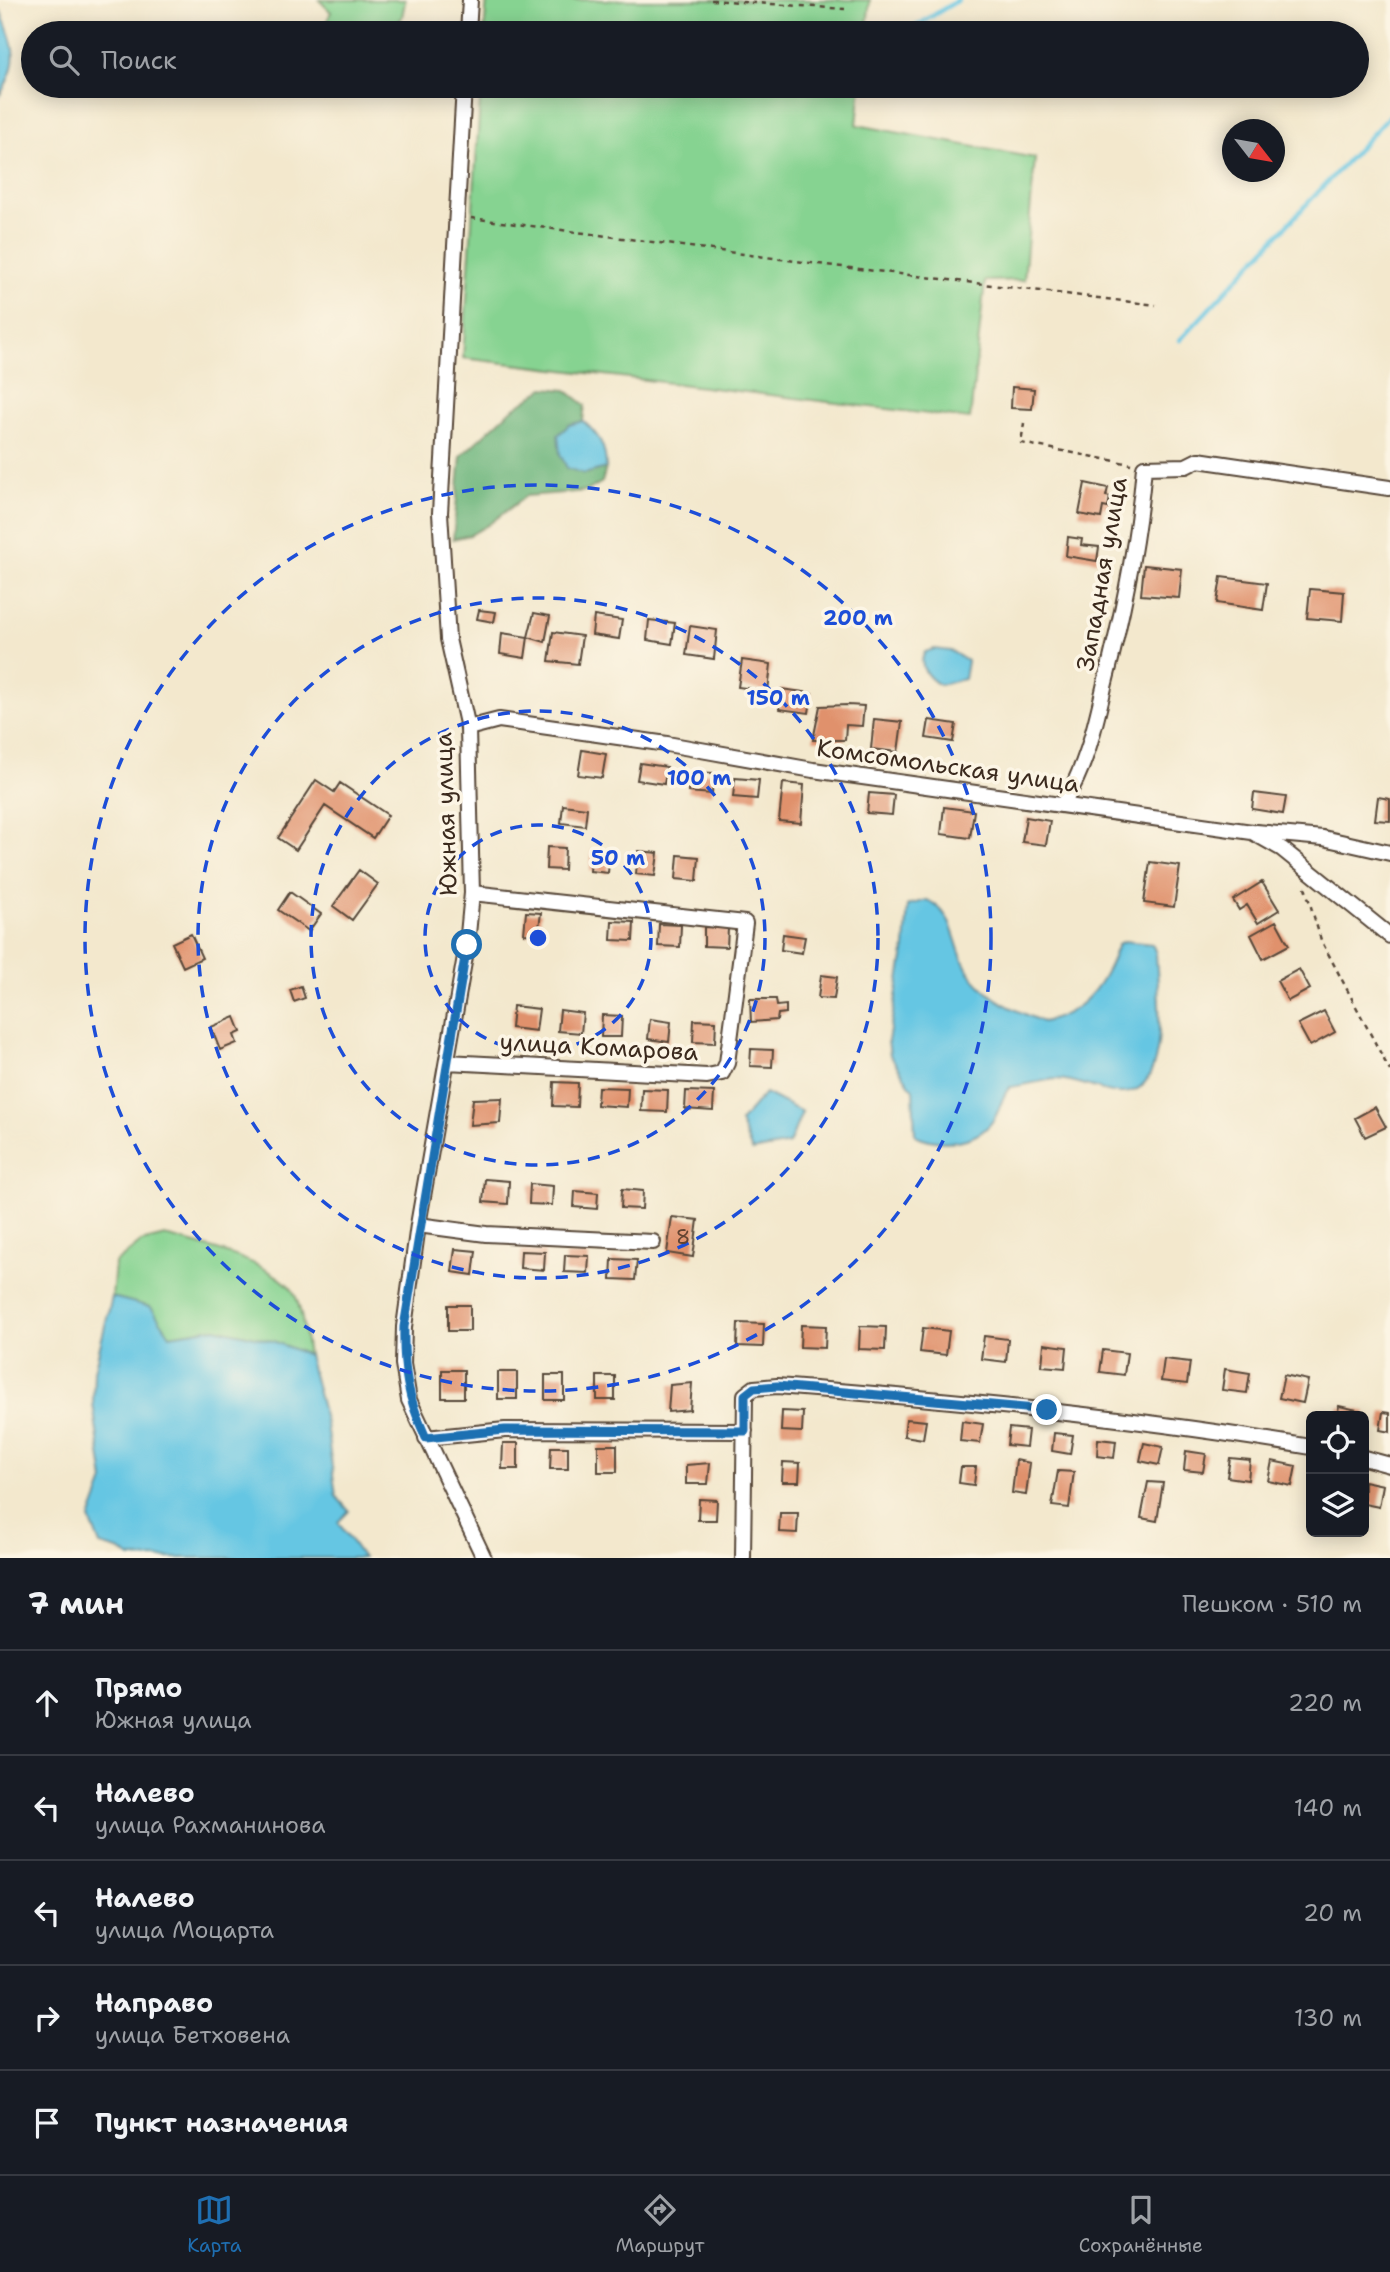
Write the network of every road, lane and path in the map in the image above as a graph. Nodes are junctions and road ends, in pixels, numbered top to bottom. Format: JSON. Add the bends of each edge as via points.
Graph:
{"nodes":[{"id":1,"x":470,"y":0,"type":"edge"},
{"id":2,"x":711,"y":0,"type":"edge"},
{"id":3,"x":845,"y":9,"type":"dead end"},
{"id":4,"x":469,"y":21,"type":"edge"},
{"id":5,"x":463,"y":98,"type":"edge"},
{"id":6,"x":457,"y":216,"type":"junction"},
{"id":7,"x":1156,"y":305,"type":"dead end"},
{"id":8,"x":1024,"y":423,"type":"dead end"},
{"id":9,"x":1144,"y":467,"type":"junction"},
{"id":10,"x":1389,"y":488,"type":"edge"},
{"id":11,"x":468,"y":728,"type":"junction"},
{"id":12,"x":1063,"y":804,"type":"junction"},
{"id":13,"x":1252,"y":832,"type":"junction"},
{"id":14,"x":1390,"y":853,"type":"edge"},
{"id":15,"x":1305,"y":868,"type":"junction"},
{"id":16,"x":472,"y":894,"type":"junction"},
{"id":17,"x":1390,"y":936,"type":"edge"},
{"id":18,"x":447,"y":1062,"type":"junction"},
{"id":19,"x":1390,"y":1071,"type":"edge"},
{"id":20,"x":418,"y":1226,"type":"junction"},
{"id":21,"x":653,"y":1242,"type":"dead end"},
{"id":22,"x":745,"y":1431,"type":"junction"},
{"id":23,"x":426,"y":1438,"type":"junction"},
{"id":24,"x":1306,"y":1446,"type":"edge"},
{"id":25,"x":1369,"y":1459,"type":"edge"},
{"id":26,"x":1390,"y":1465,"type":"edge"},
{"id":27,"x":484,"y":1558,"type":"edge"},
{"id":28,"x":743,"y":1558,"type":"edge"}],
"edges":[{"from":1,"to":4,"type":"street"},
{"from":2,"to":3,"type":"path"},
{"from":5,"to":6,"type":"street","name":"Южная улица"},
{"from":6,"to":7,"type":"path"},
{"from":6,"to":11,"type":"street","name":"Южная улица","via":[[440,513],[448,639]]},
{"from":8,"to":9,"type":"path","via":[[1021,443]]},
{"from":9,"to":10,"type":"street","name":"Западная улица","via":[[1186,466],[1198,460]]},
{"from":9,"to":12,"type":"street","name":"Западная улица","via":[[1120,619],[1094,733],[1085,764]]},
{"from":11,"to":12,"type":"street","name":"Комсомольская улица","via":[[499,720],[813,771]]},
{"from":11,"to":16,"type":"street","name":"Южная улица"},
{"from":12,"to":13,"type":"street","name":"Комсомольская улица"},
{"from":13,"to":14,"type":"street","via":[[1323,838]]},
{"from":13,"to":15,"type":"street","name":"Комсомольская улица"},
{"from":15,"to":17,"type":"street","name":"Комсомольская улица"},
{"from":15,"to":19,"type":"path","via":[[1306,899],[1321,940]]},
{"from":16,"to":18,"type":"street","name":"Южная улица"},
{"from":16,"to":18,"type":"street","name":"улица Комарова","via":[[745,923],[727,1063],[722,1073],[708,1076]]},
{"from":18,"to":20,"type":"street","name":"Южная улица"},
{"from":20,"to":21,"type":"street"},
{"from":20,"to":23,"type":"street","name":"Южная улица","via":[[403,1364],[409,1400]]},
{"from":22,"to":23,"type":"street","via":[[505,1430]]},
{"from":22,"to":24,"type":"street","via":[[745,1395],[754,1388],[777,1386],[1216,1431]]},
{"from":22,"to":28,"type":"street"},
{"from":23,"to":27,"type":"street","name":"Южная улица"},
{"from":25,"to":26,"type":"street"}]}
